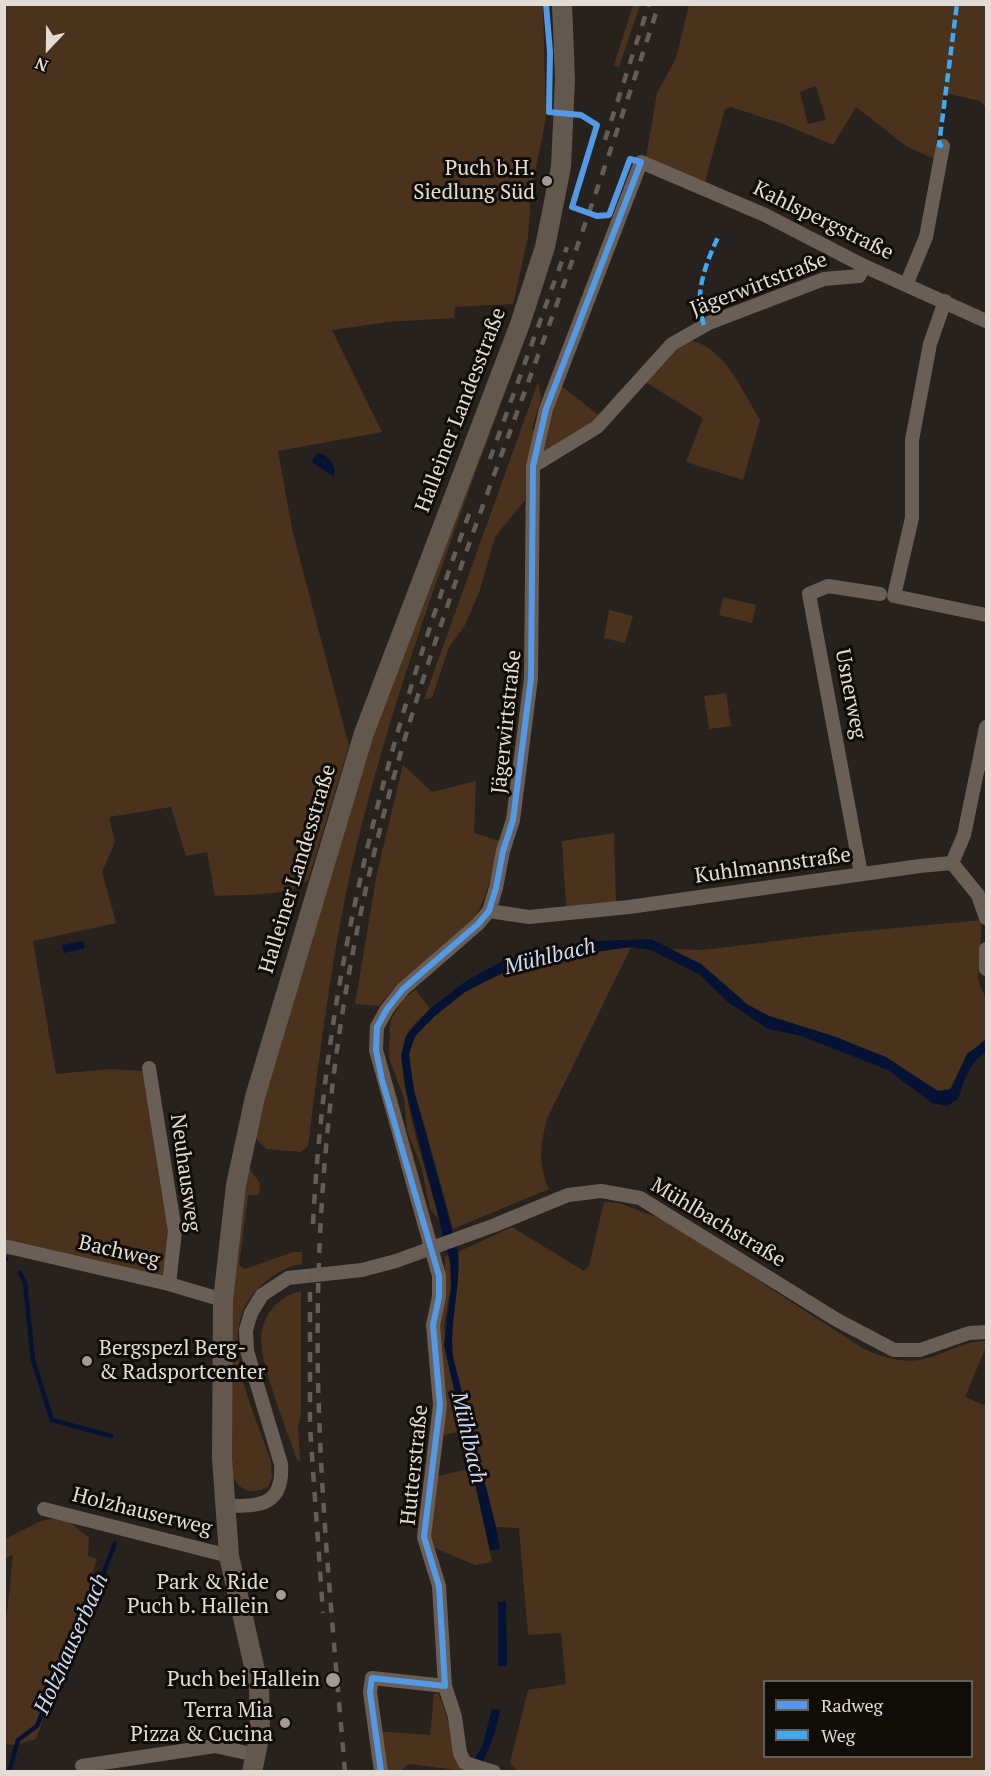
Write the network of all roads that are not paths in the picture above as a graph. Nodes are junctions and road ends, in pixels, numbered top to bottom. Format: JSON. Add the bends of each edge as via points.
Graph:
{"nodes":[{"id":1,"x":562,"y":4,"type":"edge"},
{"id":2,"x":943,"y":146,"type":"dead end"},
{"id":3,"x":640,"y":162,"type":"joint"},
{"id":4,"x":864,"y":266,"type":"junction"},
{"id":5,"x":906,"y":285,"type":"junction"},
{"id":6,"x":945,"y":301,"type":"junction"},
{"id":7,"x":987,"y":321,"type":"edge"},
{"id":8,"x":533,"y":466,"type":"junction"},
{"id":9,"x":880,"y":594,"type":"dead end"},
{"id":10,"x":987,"y":615,"type":"edge"},
{"id":11,"x":987,"y":727,"type":"edge"},
{"id":12,"x":983,"y":763,"type":"edge"},
{"id":13,"x":952,"y":863,"type":"junction"},
{"id":14,"x":861,"y":874,"type":"junction"},
{"id":15,"x":489,"y":911,"type":"junction"},
{"id":16,"x":987,"y":918,"type":"edge"},
{"id":17,"x":987,"y":949,"type":"edge"},
{"id":18,"x":986,"y":968,"type":"edge"},
{"id":19,"x":148,"y":1068,"type":"dead end"},
{"id":20,"x":438,"y":1245,"type":"junction"},
{"id":21,"x":4,"y":1246,"type":"edge"},
{"id":22,"x":169,"y":1284,"type":"junction"},
{"id":23,"x":223,"y":1300,"type":"junction"},
{"id":24,"x":987,"y":1332,"type":"edge"},
{"id":25,"x":223,"y":1506,"type":"junction"},
{"id":26,"x":44,"y":1509,"type":"dead end"},
{"id":27,"x":229,"y":1556,"type":"junction"},
{"id":28,"x":445,"y":1686,"type":"junction"},
{"id":29,"x":254,"y":1763,"type":"edge"},
{"id":30,"x":82,"y":1766,"type":"dead end"},
{"id":31,"x":489,"y":1770,"type":"edge"},
{"id":32,"x":381,"y":1772,"type":"edge"}],
"edges":[{"from":1,"to":23,"type":"main road","name":"Halleiner Landesstraße","via":[[565,79],[561,167],[545,247],[520,324],[348,782],[255,1097],[232,1205]]},
{"from":2,"to":5,"type":"street","via":[[926,237]]},
{"from":3,"to":4,"type":"street","name":"Kahlspergstraße","via":[[765,215]]},
{"from":3,"to":8,"type":"street","name":"Jägerwirtstraße","via":[[546,409]]},
{"from":4,"to":5,"type":"street","name":"Kahlspergstraße"},
{"from":4,"to":8,"type":"street","name":"Jägerwirtstraße","via":[[860,276],[824,279],[709,323],[672,344],[597,427]]},
{"from":5,"to":6,"type":"street","name":"Kahlspergstraße"},
{"from":6,"to":7,"type":"street","name":"Kahlspergstraße"},
{"from":6,"to":10,"type":"street","via":[[930,344],[912,440],[912,518],[894,596]]},
{"from":8,"to":15,"type":"street","name":"Jägerwirtstraße","via":[[531,678],[513,820]]},
{"from":9,"to":14,"type":"street","name":"Usnerweg","via":[[828,586],[809,594]]},
{"from":11,"to":12,"type":"street"},
{"from":12,"to":13,"type":"street","via":[[964,835]]},
{"from":13,"to":14,"type":"street","name":"Kuhlmannstraße"},
{"from":13,"to":16,"type":"street","via":[[978,895]]},
{"from":14,"to":15,"type":"street","name":"Kuhlmannstraße","via":[[629,907],[528,917]]},
{"from":15,"to":20,"type":"street","name":"Jägerwirtstraße","via":[[403,989],[377,1027],[376,1050],[382,1080]]},
{"from":17,"to":18,"type":"street"},
{"from":19,"to":22,"type":"street","name":"Neuhausweg","via":[[175,1231]]},
{"from":20,"to":24,"type":"street","name":"Mühlbachstraße","via":[[568,1195],[601,1191],[640,1198],[837,1320],[894,1350],[920,1350],[969,1333]]},
{"from":20,"to":25,"type":"street","name":"Mühlbachstraße","via":[[362,1270],[288,1278],[262,1296],[250,1313],[247,1351],[282,1478],[274,1496],[264,1504]]},
{"from":20,"to":28,"type":"street","name":"Hutterstraße","via":[[439,1297],[433,1325],[440,1405],[424,1537],[439,1586]]},
{"from":21,"to":22,"type":"street","name":"Bachweg"},
{"from":22,"to":23,"type":"street","name":"Bachweg"},
{"from":23,"to":25,"type":"main road","name":"Halleiner Landesstraße"},
{"from":25,"to":27,"type":"main road","name":"Halleiner Landesstraße"},
{"from":26,"to":27,"type":"street","name":"Holzhauserweg"},
{"from":27,"to":29,"type":"main road","name":"Halleiner Landesstraße","via":[[260,1688]]},
{"from":28,"to":31,"type":"street","name":"Hutterstraße","via":[[456,1717],[460,1753],[468,1765]]},
{"from":28,"to":32,"type":"street","via":[[372,1678],[370,1692]]},
{"from":29,"to":30,"type":"street","via":[[215,1746]]}]}
